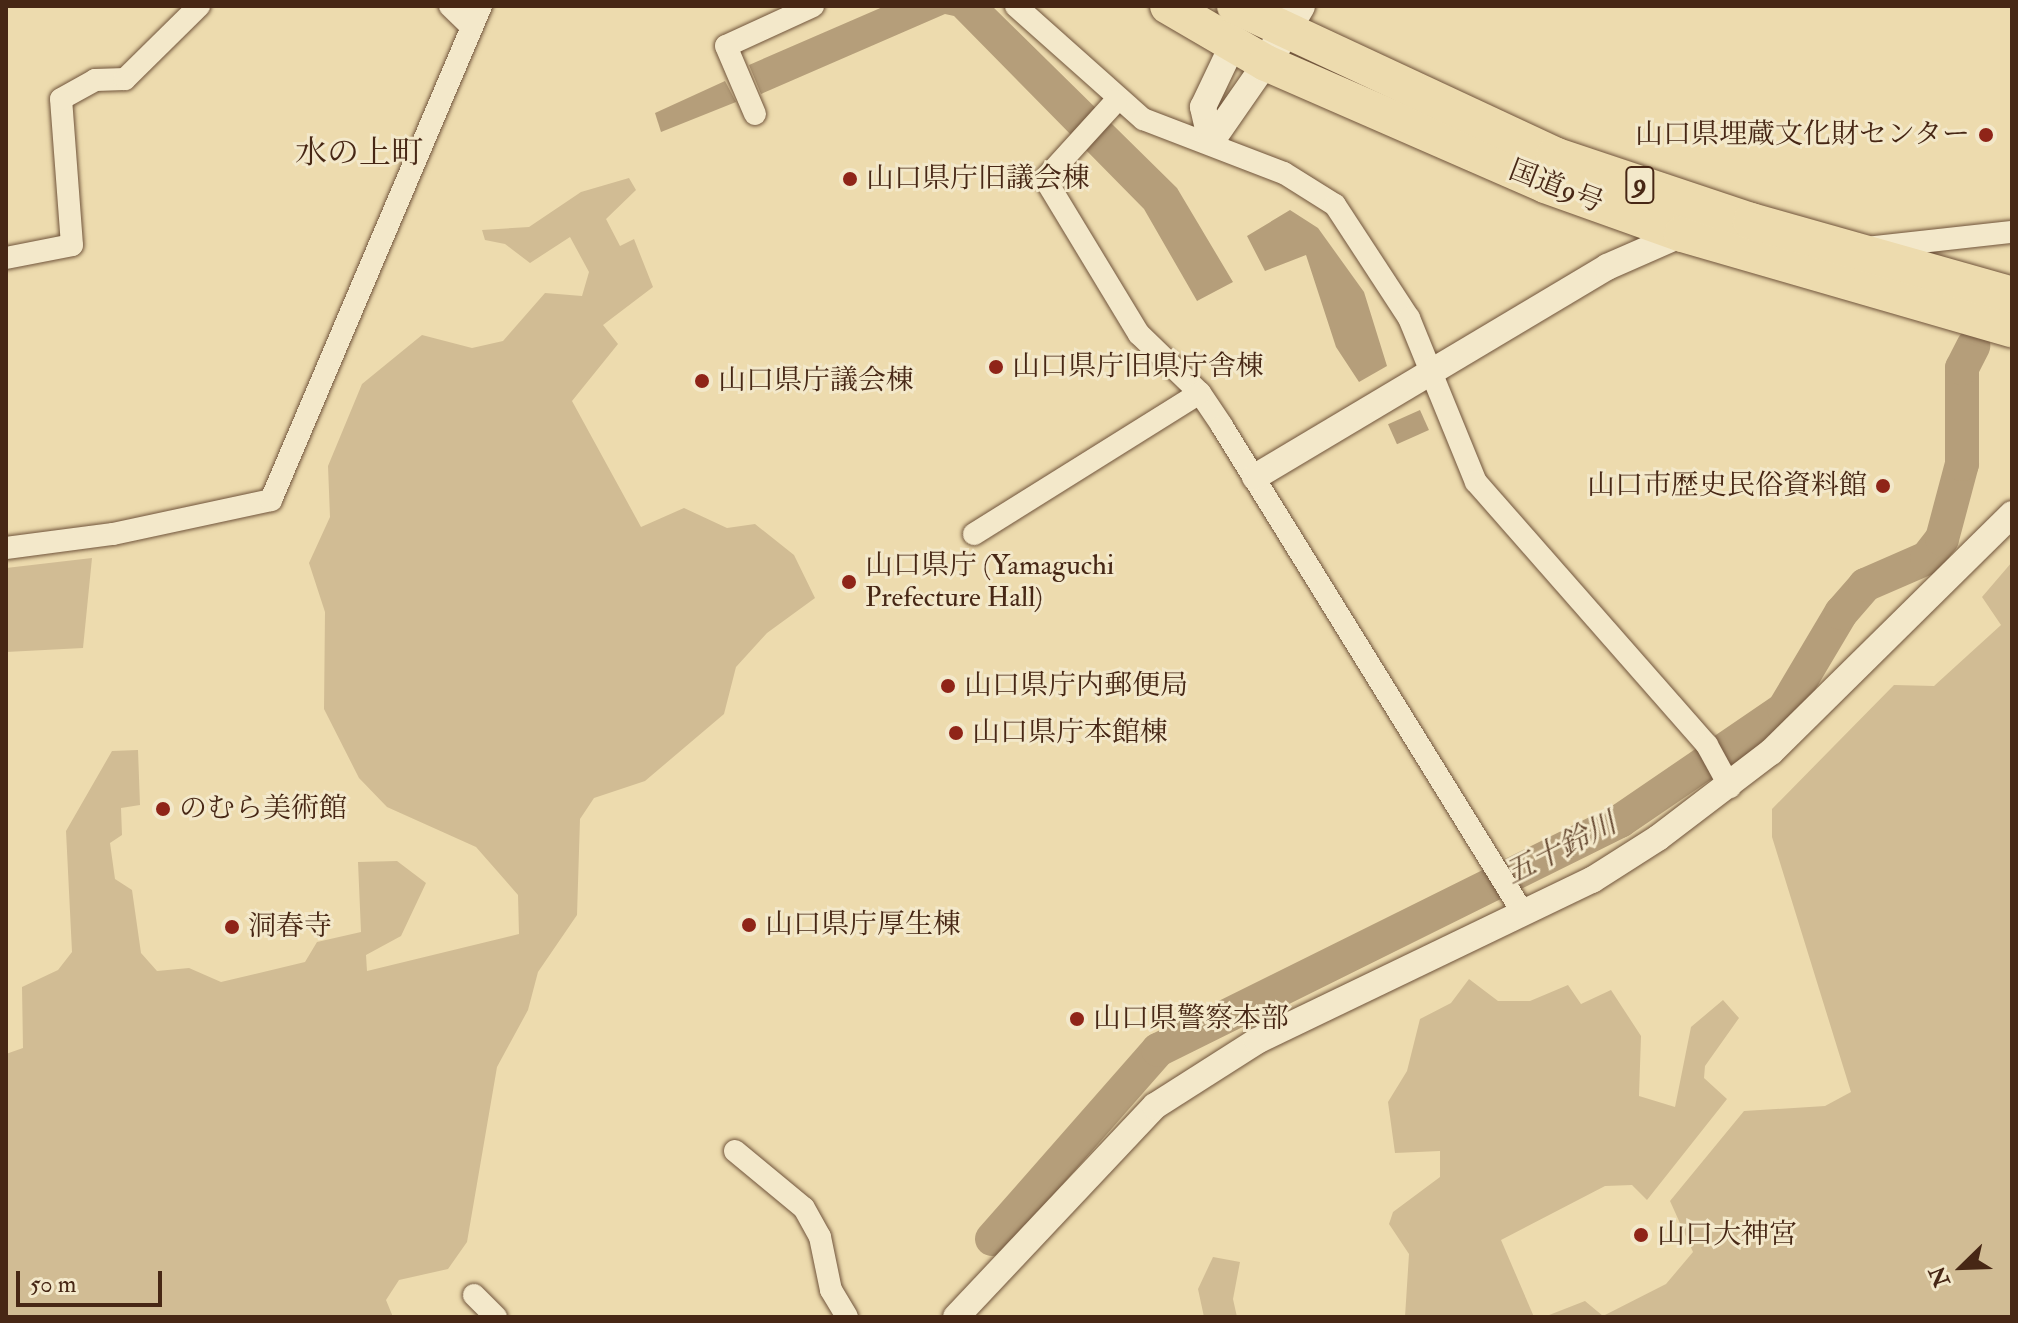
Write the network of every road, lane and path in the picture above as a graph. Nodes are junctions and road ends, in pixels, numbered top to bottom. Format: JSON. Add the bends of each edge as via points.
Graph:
{"nodes":[{"id":1,"x":199,"y":6,"type":"edge"},
{"id":2,"x":450,"y":6,"type":"edge"},
{"id":3,"x":813,"y":6,"type":"edge"},
{"id":4,"x":1016,"y":6,"type":"edge"},
{"id":5,"x":1168,"y":6,"type":"edge"},
{"id":6,"x":1266,"y":12,"type":"edge"},
{"id":7,"x":476,"y":16,"type":"edge"},
{"id":8,"x":1233,"y":44,"type":"junction"},
{"id":9,"x":1266,"y":63,"type":"junction"},
{"id":10,"x":1112,"y":105,"type":"junction"},
{"id":11,"x":755,"y":114,"type":"dead end"},
{"id":12,"x":1211,"y":142,"type":"junction"},
{"id":13,"x":2012,"y":232,"type":"edge"},
{"id":14,"x":1682,"y":234,"type":"junction"},
{"id":15,"x":1856,"y":250,"type":"junction"},
{"id":16,"x":6,"y":258,"type":"edge"},
{"id":17,"x":2012,"y":295,"type":"edge"},
{"id":18,"x":2012,"y":329,"type":"edge"},
{"id":19,"x":1435,"y":371,"type":"junction"},
{"id":20,"x":1200,"y":393,"type":"junction"},
{"id":21,"x":1255,"y":477,"type":"junction"},
{"id":22,"x":2012,"y":514,"type":"edge"},
{"id":23,"x":974,"y":534,"type":"dead end"},
{"id":24,"x":6,"y":548,"type":"edge"},
{"id":25,"x":1726,"y":779,"type":"junction"},
{"id":26,"x":1523,"y":913,"type":"junction"},
{"id":27,"x":735,"y":1151,"type":"dead end"},
{"id":28,"x":474,"y":1295,"type":"dead end"},
{"id":29,"x":496,"y":1317,"type":"edge"},
{"id":30,"x":847,"y":1317,"type":"edge"},
{"id":31,"x":956,"y":1317,"type":"edge"}],
"edges":[{"from":1,"to":16,"type":"street","via":[[125,79],[95,80],[61,99],[72,245]]},
{"from":2,"to":7,"type":"street"},
{"from":3,"to":11,"type":"street","via":[[726,46]]},
{"from":4,"to":10,"type":"street"},
{"from":5,"to":8,"type":"highway","name":"国道9号","number":"9"},
{"from":6,"to":8,"type":"main road"},
{"from":6,"to":9,"type":"main road"},
{"from":6,"to":15,"type":"highway","name":"国道9号","number":"9","via":[[1403,89],[1554,155]]},
{"from":7,"to":24,"type":"street","via":[[271,500],[113,534]]},
{"from":8,"to":9,"type":"highway","name":"国道9号","number":"9"},
{"from":8,"to":12,"type":"street","via":[[1203,107]]},
{"from":9,"to":12,"type":"street"},
{"from":9,"to":14,"type":"highway","name":"国道9号","number":"9","via":[[1426,136]]},
{"from":10,"to":12,"type":"street"},
{"from":10,"to":20,"type":"street","via":[[1045,179],[1139,334]]},
{"from":12,"to":19,"type":"street","via":[[1314,187],[1335,205],[1380,270]]},
{"from":13,"to":15,"type":"street"},
{"from":14,"to":18,"type":"highway","name":"国道9号","number":"9"},
{"from":14,"to":19,"type":"street","via":[[1607,267]]},
{"from":15,"to":17,"type":"highway","name":"国道9号","number":"9"},
{"from":19,"to":21,"type":"street"},
{"from":19,"to":25,"type":"street","via":[[1476,482],[1707,745]]},
{"from":20,"to":21,"type":"street"},
{"from":20,"to":23,"type":"street"},
{"from":21,"to":26,"type":"street"},
{"from":22,"to":25,"type":"street"},
{"from":25,"to":26,"type":"street","via":[[1592,880]]},
{"from":26,"to":31,"type":"street","via":[[1201,1072],[1115,1143]]},
{"from":27,"to":30,"type":"street","via":[[804,1208],[820,1237],[831,1290]]},
{"from":28,"to":29,"type":"street"}]}
